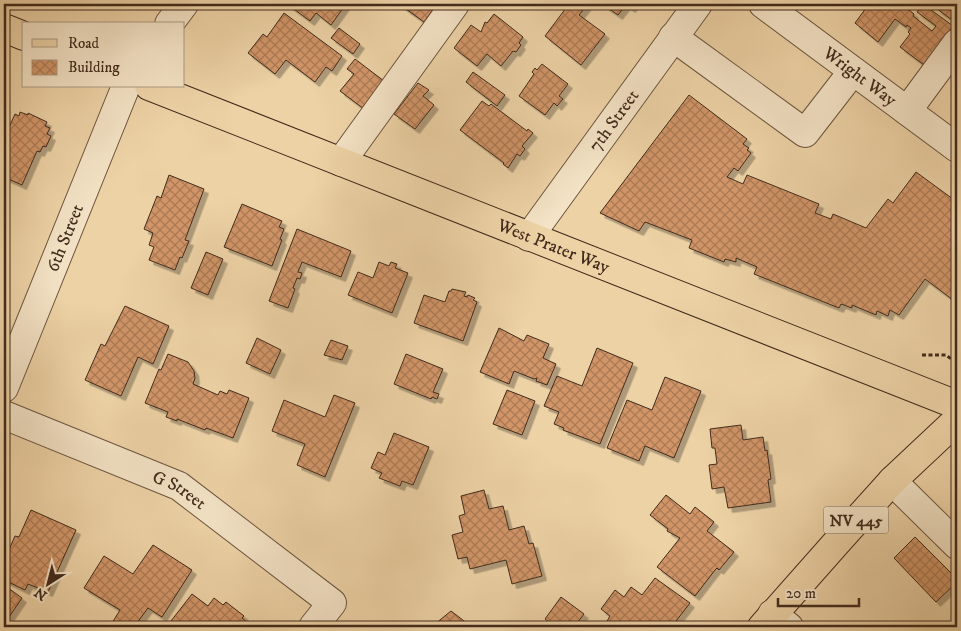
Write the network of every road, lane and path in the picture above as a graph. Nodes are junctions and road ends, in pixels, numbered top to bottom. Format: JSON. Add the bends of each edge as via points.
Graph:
{"nodes":[{"id":1,"x":184,"y":4,"type":"edge"},
{"id":2,"x":455,"y":4,"type":"edge"},
{"id":3,"x":698,"y":4,"type":"edge"},
{"id":4,"x":763,"y":4,"type":"edge"},
{"id":5,"x":170,"y":22,"type":"edge"},
{"id":6,"x":4,"y":28,"type":"edge"},
{"id":7,"x":22,"y":35,"type":"edge"},
{"id":8,"x":674,"y":37,"type":"junction"},
{"id":9,"x":957,"y":43,"type":"edge"},
{"id":10,"x":853,"y":71,"type":"junction"},
{"id":11,"x":125,"y":88,"type":"edge"},
{"id":12,"x":154,"y":88,"type":"edge"},
{"id":13,"x":907,"y":110,"type":"junction"},
{"id":14,"x":957,"y":148,"type":"edge"},
{"id":15,"x":341,"y":162,"type":"junction"},
{"id":16,"x":529,"y":237,"type":"junction"},
{"id":17,"x":921,"y":349,"type":"dead end"},
{"id":18,"x":922,"y":355,"type":"junction"},
{"id":19,"x":921,"y":360,"type":"dead end"},
{"id":20,"x":954,"y":361,"type":"dead end"},
{"id":21,"x":4,"y":388,"type":"edge"},
{"id":22,"x":957,"y":405,"type":"edge"},
{"id":23,"x":4,"y":415,"type":"edge"},
{"id":24,"x":957,"y":420,"type":"edge"},
{"id":25,"x":892,"y":481,"type":"junction"},
{"id":26,"x":957,"y":545,"type":"edge"},
{"id":27,"x":775,"y":623,"type":"edge"},
{"id":28,"x":313,"y":627,"type":"edge"}],
"edges":[{"from":1,"to":5,"type":"street"},
{"from":2,"to":15,"type":"street"},
{"from":3,"to":8,"type":"street","name":"7th Street"},
{"from":4,"to":10,"type":"street","name":"Wright Way"},
{"from":6,"to":7,"type":"main road"},
{"from":8,"to":10,"type":"street","via":[[805,133]]},
{"from":8,"to":16,"type":"street","name":"7th Street"},
{"from":9,"to":13,"type":"street"},
{"from":10,"to":13,"type":"street","name":"Wright Way"},
{"from":11,"to":21,"type":"street","name":"6th Street"},
{"from":12,"to":15,"type":"main road","name":"West Prater Way"},
{"from":13,"to":14,"type":"street","name":"Wright Way"},
{"from":15,"to":16,"type":"main road","name":"West Prater Way"},
{"from":16,"to":22,"type":"main road","name":"West Prater Way"},
{"from":17,"to":18,"type":"path"},
{"from":18,"to":19,"type":"path"},
{"from":18,"to":20,"type":"path","via":[[946,355]]},
{"from":23,"to":28,"type":"street","name":"G Street","via":[[179,486],[332,603]]},
{"from":24,"to":25,"type":"main road","number":"NV 445"},
{"from":25,"to":26,"type":"street"},
{"from":25,"to":27,"type":"main road","number":"NV 445"}]}
